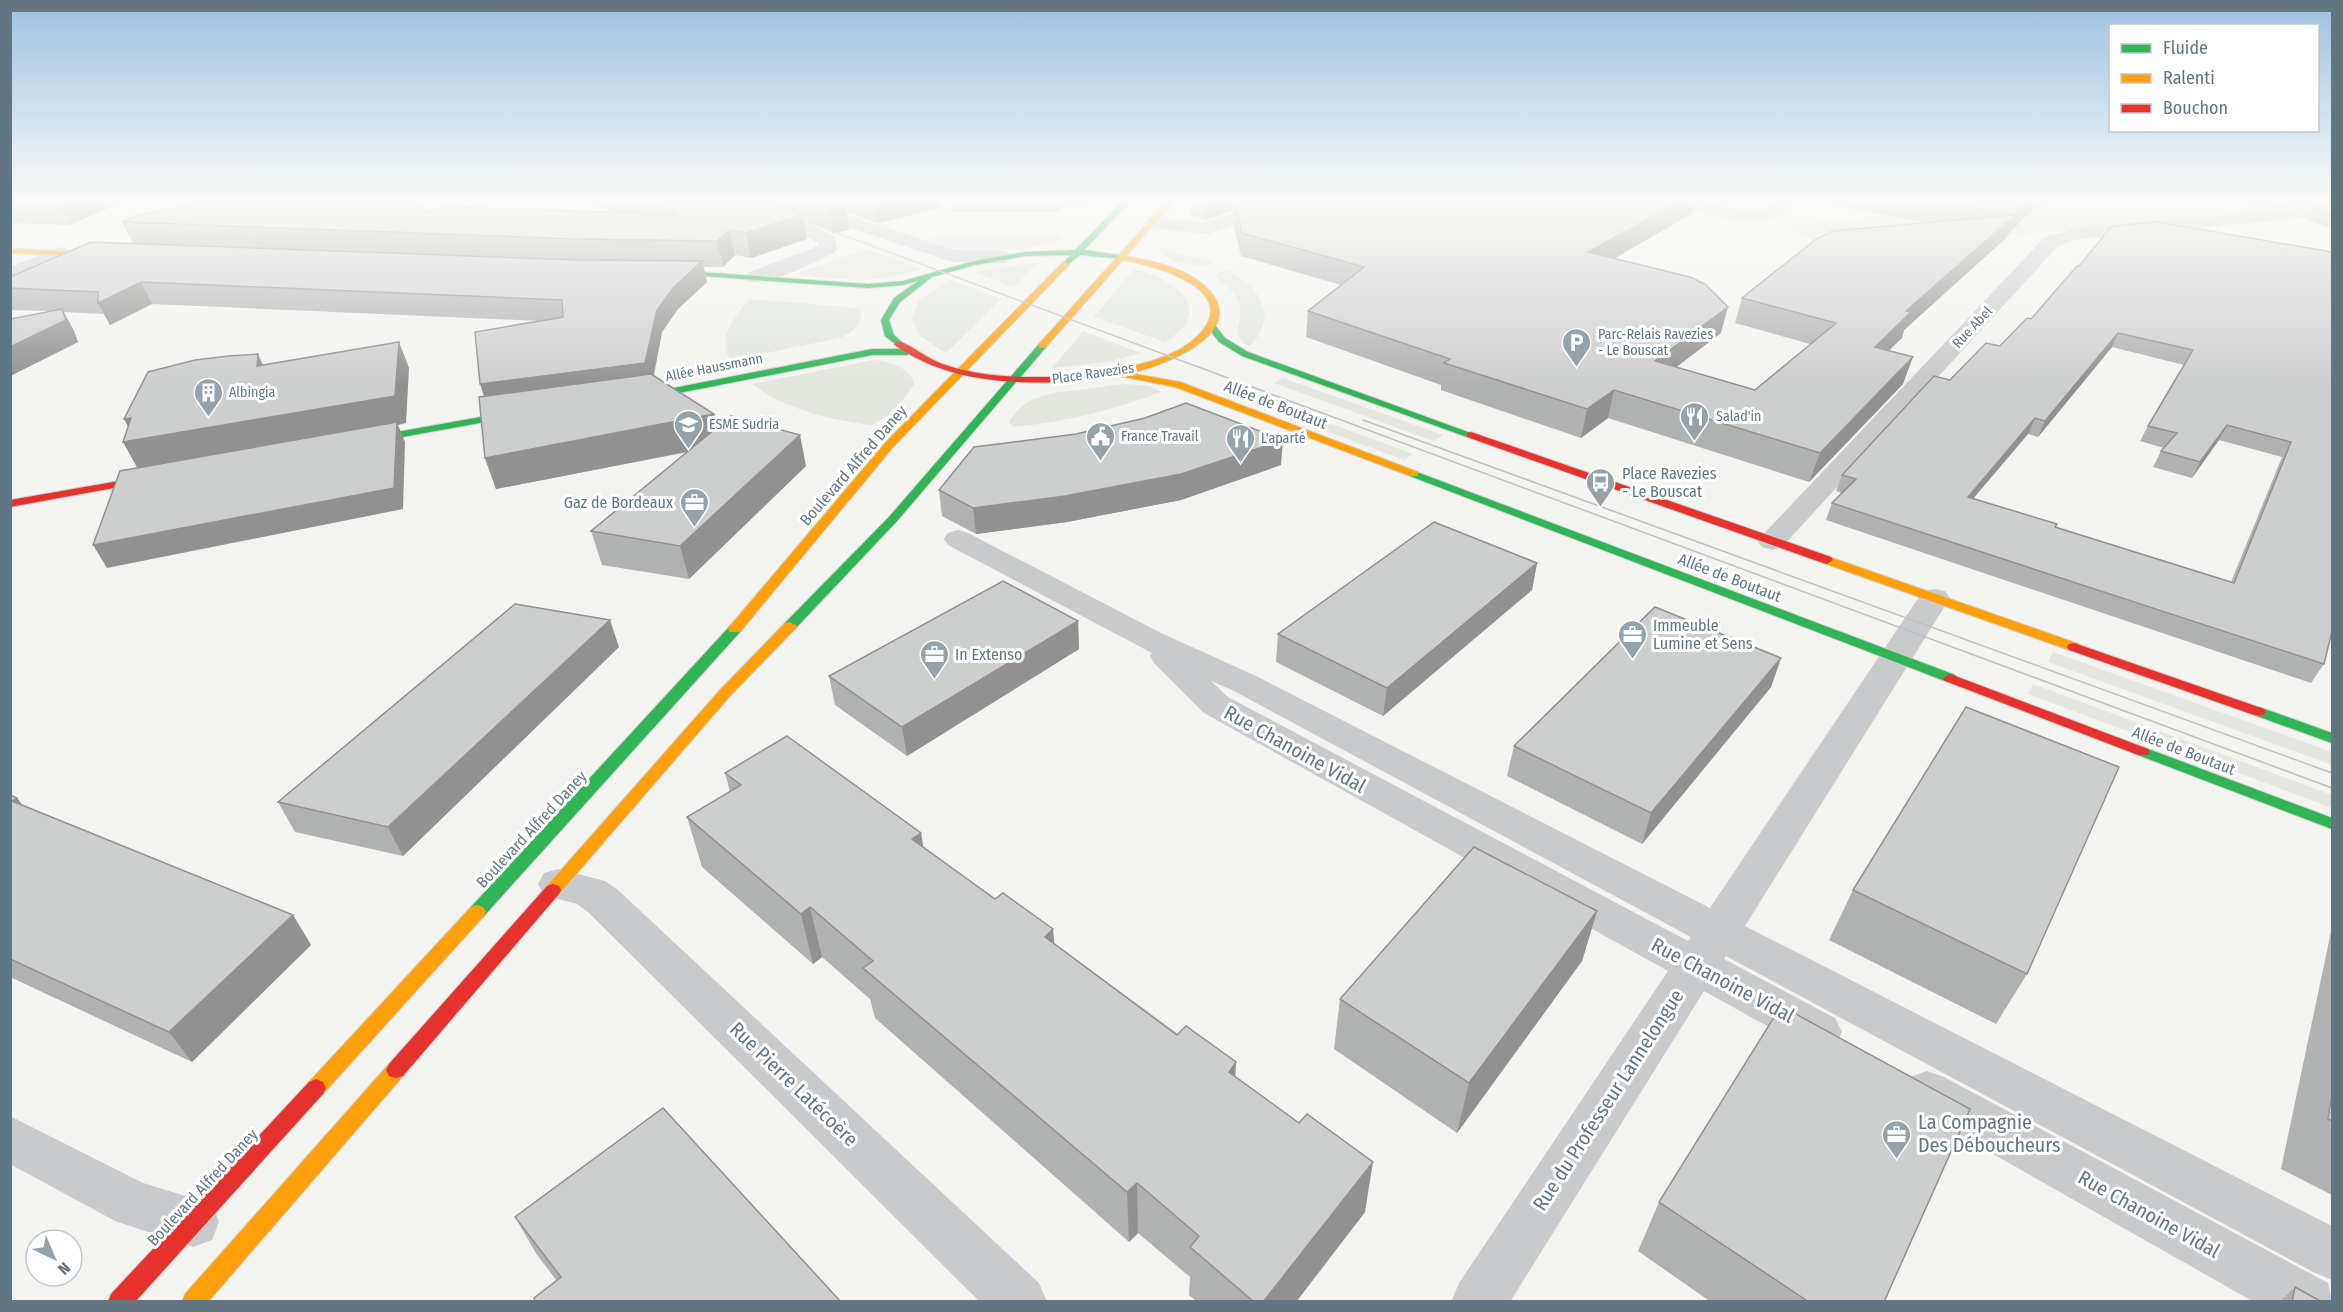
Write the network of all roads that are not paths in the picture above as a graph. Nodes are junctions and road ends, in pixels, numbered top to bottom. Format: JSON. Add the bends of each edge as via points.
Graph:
{"nodes":[{"id":1,"x":38,"y":262,"type":"edge"},
{"id":2,"x":796,"y":262,"type":"edge"},
{"id":3,"x":980,"y":262,"type":"edge"},
{"id":4,"x":1066,"y":262,"type":"edge"},
{"id":5,"x":1115,"y":262,"type":"edge"},
{"id":6,"x":1143,"y":262,"type":"edge"},
{"id":7,"x":2033,"y":262,"type":"edge"},
{"id":8,"x":10,"y":274,"type":"edge"},
{"id":9,"x":755,"y":277,"type":"junction"},
{"id":10,"x":928,"y":278,"type":"junction"},
{"id":11,"x":836,"y":298,"type":"dead end"},
{"id":12,"x":883,"y":316,"type":"junction"},
{"id":13,"x":1210,"y":326,"type":"junction"},
{"id":14,"x":873,"y":333,"type":"dead end"},
{"id":15,"x":849,"y":342,"type":"dead end"},
{"id":16,"x":907,"y":352,"type":"junction"},
{"id":17,"x":959,"y":372,"type":"junction"},
{"id":18,"x":1112,"y":373,"type":"junction"},
{"id":19,"x":1012,"y":379,"type":"junction"},
{"id":20,"x":535,"y":410,"type":"edge"},
{"id":21,"x":342,"y":445,"type":"edge"},
{"id":22,"x":178,"y":474,"type":"edge"},
{"id":23,"x":10,"y":504,"type":"edge"},
{"id":24,"x":958,"y":539,"type":"dead end"},
{"id":25,"x":1772,"y":540,"type":"junction"},
{"id":26,"x":1934,"y":598,"type":"junction"},
{"id":27,"x":1895,"y":657,"type":"junction"},
{"id":28,"x":2332,"y":738,"type":"edge"},
{"id":29,"x":2332,"y":824,"type":"edge"},
{"id":30,"x":558,"y":884,"type":"junction"},
{"id":31,"x":1707,"y":948,"type":"junction"},
{"id":32,"x":1852,"y":1051,"type":"edge"},
{"id":33,"x":1894,"y":1074,"type":"edge"},
{"id":34,"x":10,"y":1138,"type":"edge"},
{"id":35,"x":193,"y":1222,"type":"junction"},
{"id":36,"x":2332,"y":1254,"type":"edge"},
{"id":37,"x":119,"y":1302,"type":"edge"},
{"id":38,"x":193,"y":1302,"type":"edge"},
{"id":39,"x":1020,"y":1302,"type":"edge"},
{"id":40,"x":1478,"y":1302,"type":"edge"},
{"id":41,"x":2309,"y":1302,"type":"edge"}],
"edges":[{"from":1,"to":8,"type":"street"},
{"from":2,"to":9,"type":"street"},
{"from":3,"to":10,"type":"main road"},
{"from":4,"to":17,"type":"main road"},
{"from":5,"to":19,"type":"main road","name":"Place Ravezies"},
{"from":6,"to":13,"type":"main road","via":[[1160,266],[1202,287],[1214,306]]},
{"from":7,"to":25,"type":"street","name":"Rue Abel"},
{"from":9,"to":10,"type":"main road","via":[[880,286]]},
{"from":9,"to":11,"type":"main road","via":[[647,276]]},
{"from":10,"to":12,"type":"main road","via":[[908,289]]},
{"from":12,"to":14,"type":"main road"},
{"from":12,"to":16,"type":"main road","name":"Place Ravezies","via":[[892,339]]},
{"from":13,"to":18,"type":"main road","name":"Place Ravezies","via":[[1178,353]]},
{"from":13,"to":25,"type":"main road","via":[[1223,344],[1271,364]]},
{"from":15,"to":16,"type":"main road","name":"Allée Haussmann","via":[[618,395],[648,397],[872,352]]},
{"from":16,"to":17,"type":"main road","name":"Place Ravezies"},
{"from":17,"to":19,"type":"main road","name":"Place Ravezies"},
{"from":17,"to":35,"type":"main road","name":"Boulevard Alfred Daney","via":[[844,497],[763,598],[684,687]]},
{"from":18,"to":19,"type":"main road","name":"Place Ravezies"},
{"from":18,"to":27,"type":"main road","name":"Allée de Boutaut","via":[[1177,384]]},
{"from":19,"to":30,"type":"main road","via":[[893,519],[725,693]]},
{"from":20,"to":21,"type":"main road"},
{"from":22,"to":23,"type":"main road"},
{"from":24,"to":31,"type":"street","name":"Rue Chanoine Vidal","via":[[1150,640],[1216,705]]},
{"from":25,"to":26,"type":"main road"},
{"from":26,"to":27,"type":"street","name":"Rue du Professeur Lannelongue"},
{"from":26,"to":28,"type":"main road"},
{"from":27,"to":29,"type":"main road","name":"Allée de Boutaut"},
{"from":27,"to":31,"type":"street","name":"Rue du Professeur Lannelongue"},
{"from":30,"to":38,"type":"main road"},
{"from":30,"to":39,"type":"street","name":"Rue Pierre Latécoère","via":[[590,892],[603,901]]},
{"from":31,"to":32,"type":"street","name":"Rue Chanoine Vidal"},
{"from":31,"to":36,"type":"street","name":"Rue Chanoine Vidal"},
{"from":31,"to":40,"type":"street","name":"Rue du Professeur Lannelongue"},
{"from":33,"to":41,"type":"street","name":"Rue Chanoine Vidal"},
{"from":34,"to":35,"type":"street","via":[[133,1204]]},
{"from":35,"to":37,"type":"main road","name":"Boulevard Alfred Daney"}]}
